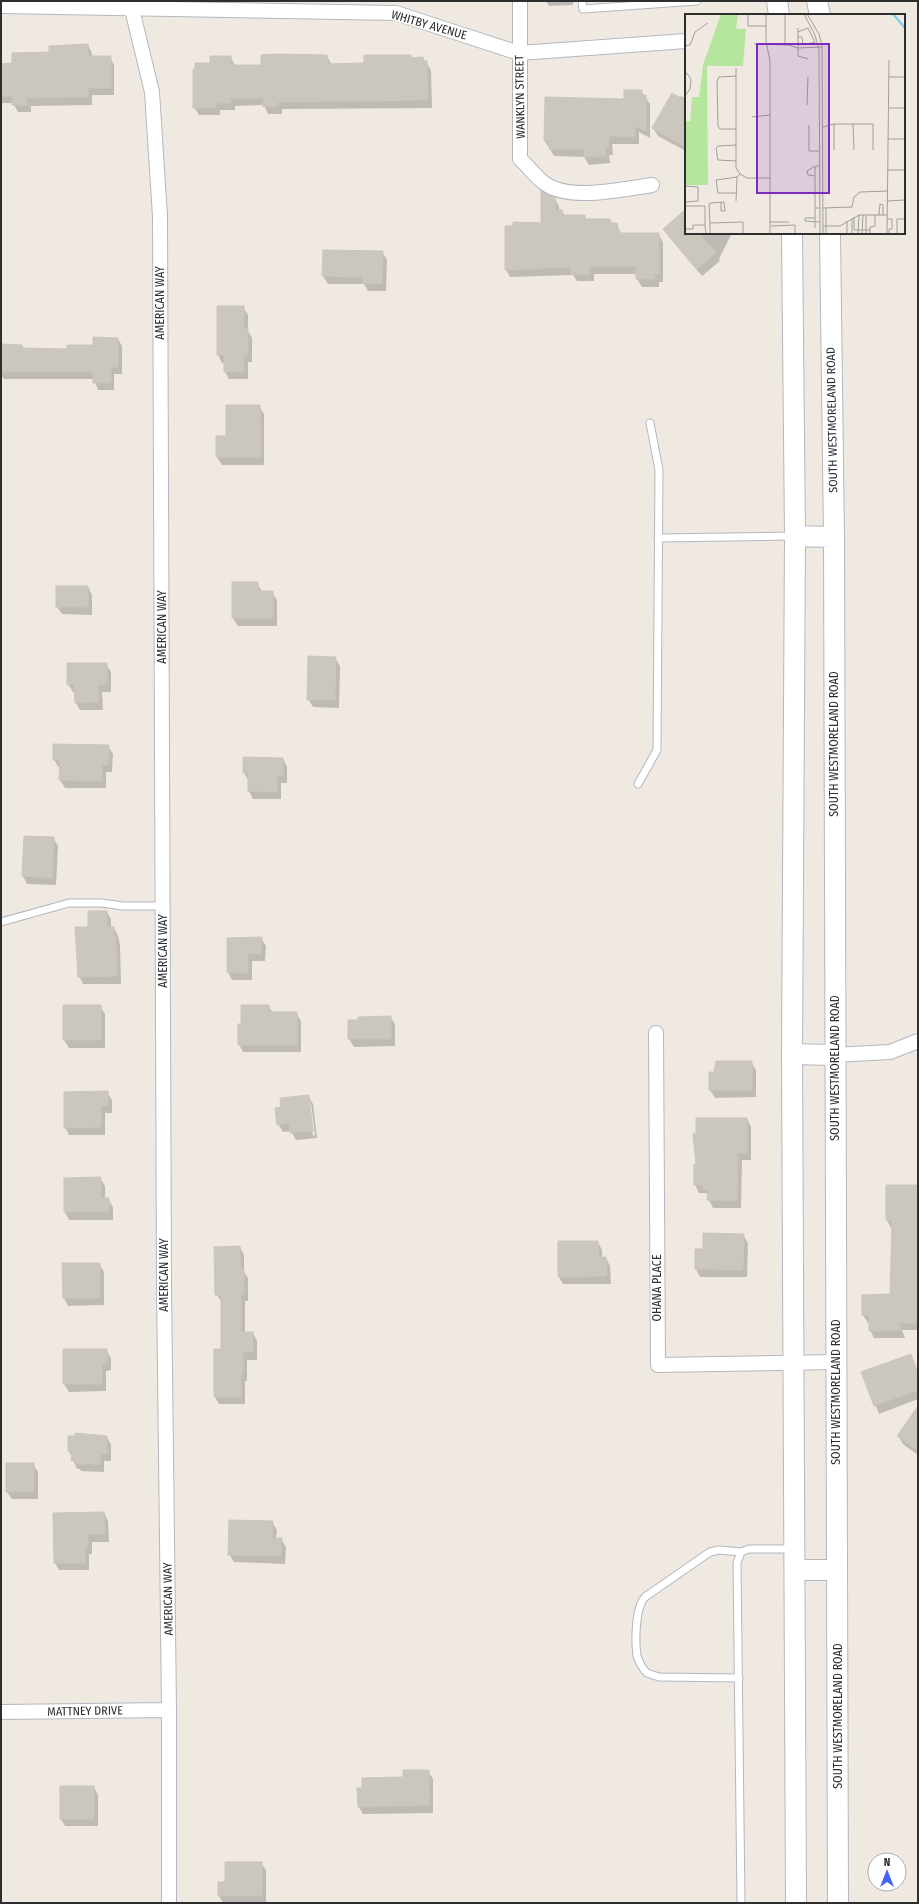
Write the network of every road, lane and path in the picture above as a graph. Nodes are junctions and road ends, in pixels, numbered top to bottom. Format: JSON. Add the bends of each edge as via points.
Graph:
{"nodes":[{"id":1,"x":520,"y":1,"type":"edge"},
{"id":2,"x":582,"y":1,"type":"edge"},
{"id":3,"x":698,"y":1,"type":"edge"},
{"id":4,"x":777,"y":1,"type":"edge"},
{"id":5,"x":817,"y":1,"type":"edge"},
{"id":6,"x":132,"y":4,"type":"edge"},
{"id":7,"x":1,"y":6,"type":"edge"},
{"id":8,"x":355,"y":7,"type":"edge"},
{"id":9,"x":779,"y":14,"type":"edge"},
{"id":10,"x":820,"y":14,"type":"edge"},
{"id":11,"x":685,"y":41,"type":"edge"},
{"id":12,"x":519,"y":53,"type":"junction"},
{"id":13,"x":652,"y":185,"type":"dead end"},
{"id":14,"x":792,"y":234,"type":"edge"},
{"id":15,"x":830,"y":234,"type":"edge"},
{"id":16,"x":650,"y":423,"type":"dead end"},
{"id":17,"x":795,"y":536,"type":"junction"},
{"id":18,"x":834,"y":537,"type":"junction"},
{"id":19,"x":658,"y":538,"type":"junction"},
{"id":20,"x":638,"y":784,"type":"dead end"},
{"id":21,"x":162,"y":906,"type":"junction"},
{"id":22,"x":1,"y":922,"type":"edge"},
{"id":23,"x":656,"y":1032,"type":"dead end"},
{"id":24,"x":918,"y":1041,"type":"edge"},
{"id":25,"x":792,"y":1054,"type":"junction"},
{"id":26,"x":834,"y":1055,"type":"junction"},
{"id":27,"x":836,"y":1362,"type":"junction"},
{"id":28,"x":793,"y":1363,"type":"junction"},
{"id":29,"x":795,"y":1548,"type":"junction"},
{"id":30,"x":741,"y":1552,"type":"junction"},
{"id":31,"x":795,"y":1570,"type":"junction"},
{"id":32,"x":837,"y":1570,"type":"junction"},
{"id":33,"x":739,"y":1678,"type":"junction"},
{"id":34,"x":169,"y":1710,"type":"junction"},
{"id":35,"x":1,"y":1712,"type":"edge"},
{"id":36,"x":169,"y":1903,"type":"edge"},
{"id":37,"x":741,"y":1903,"type":"edge"},
{"id":38,"x":796,"y":1903,"type":"edge"},
{"id":39,"x":838,"y":1903,"type":"edge"}],
"edges":[{"from":1,"to":12,"type":"street","name":"WANKLYN STREET"},
{"from":2,"to":3,"type":"lane","via":[[583,9]]},
{"from":4,"to":9,"type":"main road"},
{"from":5,"to":10,"type":"main road"},
{"from":6,"to":7,"type":"street","name":"WHITBY AVENUE"},
{"from":6,"to":8,"type":"street","name":"WHITBY AVENUE"},
{"from":6,"to":21,"type":"street","name":"AMERICAN WAY","via":[[152,92],[160,216]]},
{"from":8,"to":12,"type":"street","name":"WHITBY AVENUE","via":[[396,13]]},
{"from":11,"to":12,"type":"street","name":"WHITBY AVENUE"},
{"from":12,"to":13,"type":"street","name":"WANKLYN STREET","via":[[520,159],[545,184],[563,191],[595,193]]},
{"from":14,"to":17,"type":"main road"},
{"from":15,"to":18,"type":"main road","name":"SOUTH WESTMORELAND ROAD"},
{"from":16,"to":19,"type":"lane","via":[[659,470]]},
{"from":17,"to":18,"type":"main road"},
{"from":17,"to":19,"type":"lane"},
{"from":17,"to":25,"type":"main road"},
{"from":18,"to":26,"type":"main road","name":"SOUTH WESTMORELAND ROAD"},
{"from":19,"to":20,"type":"lane","via":[[657,750]]},
{"from":21,"to":22,"type":"lane","via":[[69,903]]},
{"from":21,"to":34,"type":"street","name":"AMERICAN WAY"},
{"from":23,"to":28,"type":"street","name":"OHANA PLACE","via":[[658,1365]]},
{"from":24,"to":26,"type":"street","via":[[890,1052]]},
{"from":25,"to":26,"type":"main road"},
{"from":25,"to":28,"type":"main road"},
{"from":26,"to":27,"type":"main road","name":"SOUTH WESTMORELAND ROAD"},
{"from":27,"to":28,"type":"street","name":"OHANA PLACE"},
{"from":27,"to":32,"type":"main road","name":"SOUTH WESTMORELAND ROAD"},
{"from":28,"to":29,"type":"main road"},
{"from":29,"to":30,"type":"lane","via":[[749,1549]]},
{"from":29,"to":31,"type":"main road"},
{"from":30,"to":33,"type":"lane","via":[[737,1563]]},
{"from":30,"to":33,"type":"lane","via":[[710,1552],[645,1597],[638,1607],[637,1648],[643,1668],[652,1675]]},
{"from":31,"to":32,"type":"main road"},
{"from":31,"to":38,"type":"main road"},
{"from":32,"to":39,"type":"main road","name":"SOUTH WESTMORELAND ROAD"},
{"from":33,"to":37,"type":"lane"},
{"from":34,"to":35,"type":"street","name":"MATTNEY DRIVE"},
{"from":34,"to":36,"type":"street","name":"AMERICAN WAY"}]}
